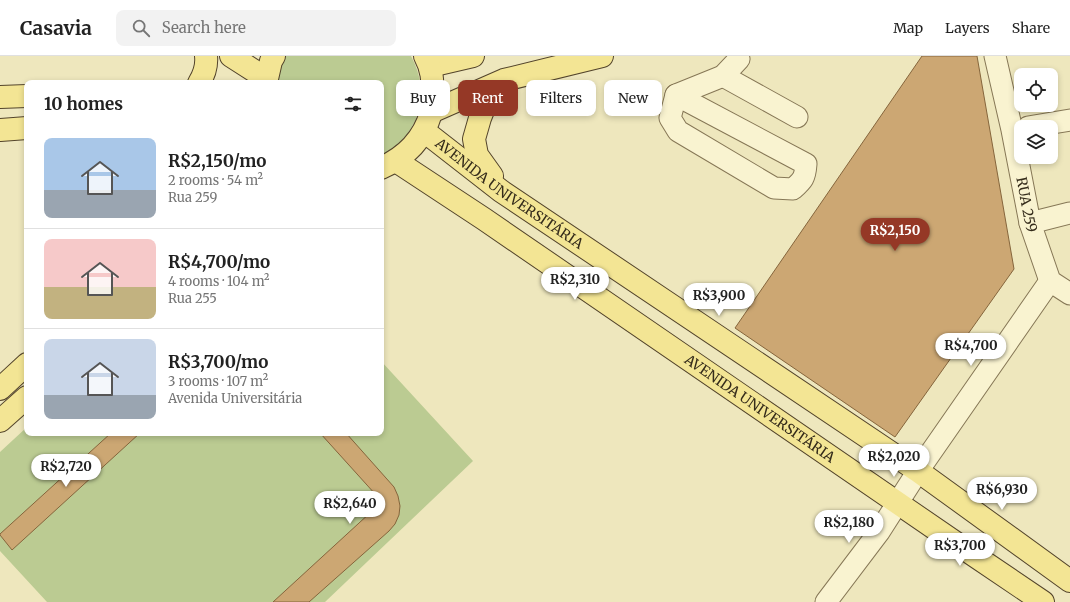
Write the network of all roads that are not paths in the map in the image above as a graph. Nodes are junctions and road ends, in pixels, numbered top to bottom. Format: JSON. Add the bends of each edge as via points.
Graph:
{"nodes":[{"id":1,"x":206,"y":56,"type":"edge"},
{"id":2,"x":231,"y":56,"type":"edge"},
{"id":3,"x":274,"y":56,"type":"edge"},
{"id":4,"x":473,"y":56,"type":"edge"},
{"id":5,"x":602,"y":56,"type":"edge"},
{"id":6,"x":738,"y":56,"type":"edge"},
{"id":7,"x":995,"y":56,"type":"edge"},
{"id":8,"x":428,"y":61,"type":"edge"},
{"id":9,"x":723,"y":76,"type":"junction"},
{"id":10,"x":201,"y":80,"type":"edge"},
{"id":11,"x":265,"y":80,"type":"edge"},
{"id":12,"x":266,"y":80,"type":"edge"},
{"id":13,"x":504,"y":80,"type":"edge"},
{"id":14,"x":676,"y":95,"type":"junction"},
{"id":15,"x":24,"y":96,"type":"edge"},
{"id":16,"x":0,"y":97,"type":"edge"},
{"id":17,"x":458,"y":105,"type":"edge"},
{"id":18,"x":481,"y":116,"type":"edge"},
{"id":19,"x":797,"y":117,"type":"dead end"},
{"id":20,"x":1017,"y":120,"type":"edge"},
{"id":21,"x":1070,"y":120,"type":"edge"},
{"id":22,"x":428,"y":121,"type":"junction"},
{"id":23,"x":1058,"y":122,"type":"edge"},
{"id":24,"x":24,"y":128,"type":"edge"},
{"id":25,"x":0,"y":130,"type":"edge"},
{"id":26,"x":389,"y":164,"type":"edge"},
{"id":27,"x":1024,"y":164,"type":"edge"},
{"id":28,"x":502,"y":191,"type":"junction"},
{"id":29,"x":1070,"y":213,"type":"edge"},
{"id":30,"x":1030,"y":223,"type":"junction"},
{"id":31,"x":1050,"y":281,"type":"junction"},
{"id":32,"x":1070,"y":294,"type":"edge"},
{"id":33,"x":24,"y":367,"type":"edge"},
{"id":34,"x":0,"y":389,"type":"edge"},
{"id":35,"x":24,"y":400,"type":"edge"},
{"id":36,"x":0,"y":421,"type":"edge"},
{"id":37,"x":918,"y":471,"type":"junction"},
{"id":38,"x":898,"y":503,"type":"junction"},
{"id":39,"x":1069,"y":578,"type":"edge"},
{"id":40,"x":826,"y":602,"type":"edge"},
{"id":41,"x":1043,"y":602,"type":"edge"}],
"edges":[{"from":1,"to":10,"type":"main road"},
{"from":2,"to":11,"type":"main road"},
{"from":3,"to":12,"type":"main road"},
{"from":4,"to":8,"type":"main road"},
{"from":5,"to":13,"type":"main road"},
{"from":6,"to":9,"type":"street"},
{"from":7,"to":20,"type":"street","name":"RUA 259"},
{"from":8,"to":22,"type":"main road","via":[[433,79]]},
{"from":9,"to":14,"type":"street"},
{"from":9,"to":19,"type":"street"},
{"from":14,"to":14,"type":"street","via":[[806,164],[802,181],[793,189],[774,188],[678,131],[670,118]]},
{"from":15,"to":16,"type":"main road"},
{"from":17,"to":22,"type":"main road"},
{"from":18,"to":28,"type":"main road","via":[[474,139],[477,155]]},
{"from":21,"to":23,"type":"street"},
{"from":22,"to":26,"type":"main road","via":[[412,147]]},
{"from":22,"to":28,"type":"main road","name":"AVENIDA UNIVERSITÁRIA"},
{"from":24,"to":25,"type":"main road"},
{"from":26,"to":38,"type":"main road","name":"AVENIDA UNIVERSITÁRIA","via":[[491,223]]},
{"from":27,"to":30,"type":"street","name":"RUA 259"},
{"from":28,"to":37,"type":"main road","name":"AVENIDA UNIVERSITÁRIA"},
{"from":29,"to":30,"type":"street"},
{"from":30,"to":31,"type":"street","name":"RUA 259"},
{"from":31,"to":32,"type":"street"},
{"from":31,"to":37,"type":"street"},
{"from":33,"to":34,"type":"main road"},
{"from":35,"to":36,"type":"main road"},
{"from":37,"to":38,"type":"street"},
{"from":37,"to":39,"type":"main road","name":"AVENIDA UNIVERSITÁRIA"},
{"from":38,"to":40,"type":"street"},
{"from":38,"to":41,"type":"main road","name":"AVENIDA UNIVERSITÁRIA"}]}
